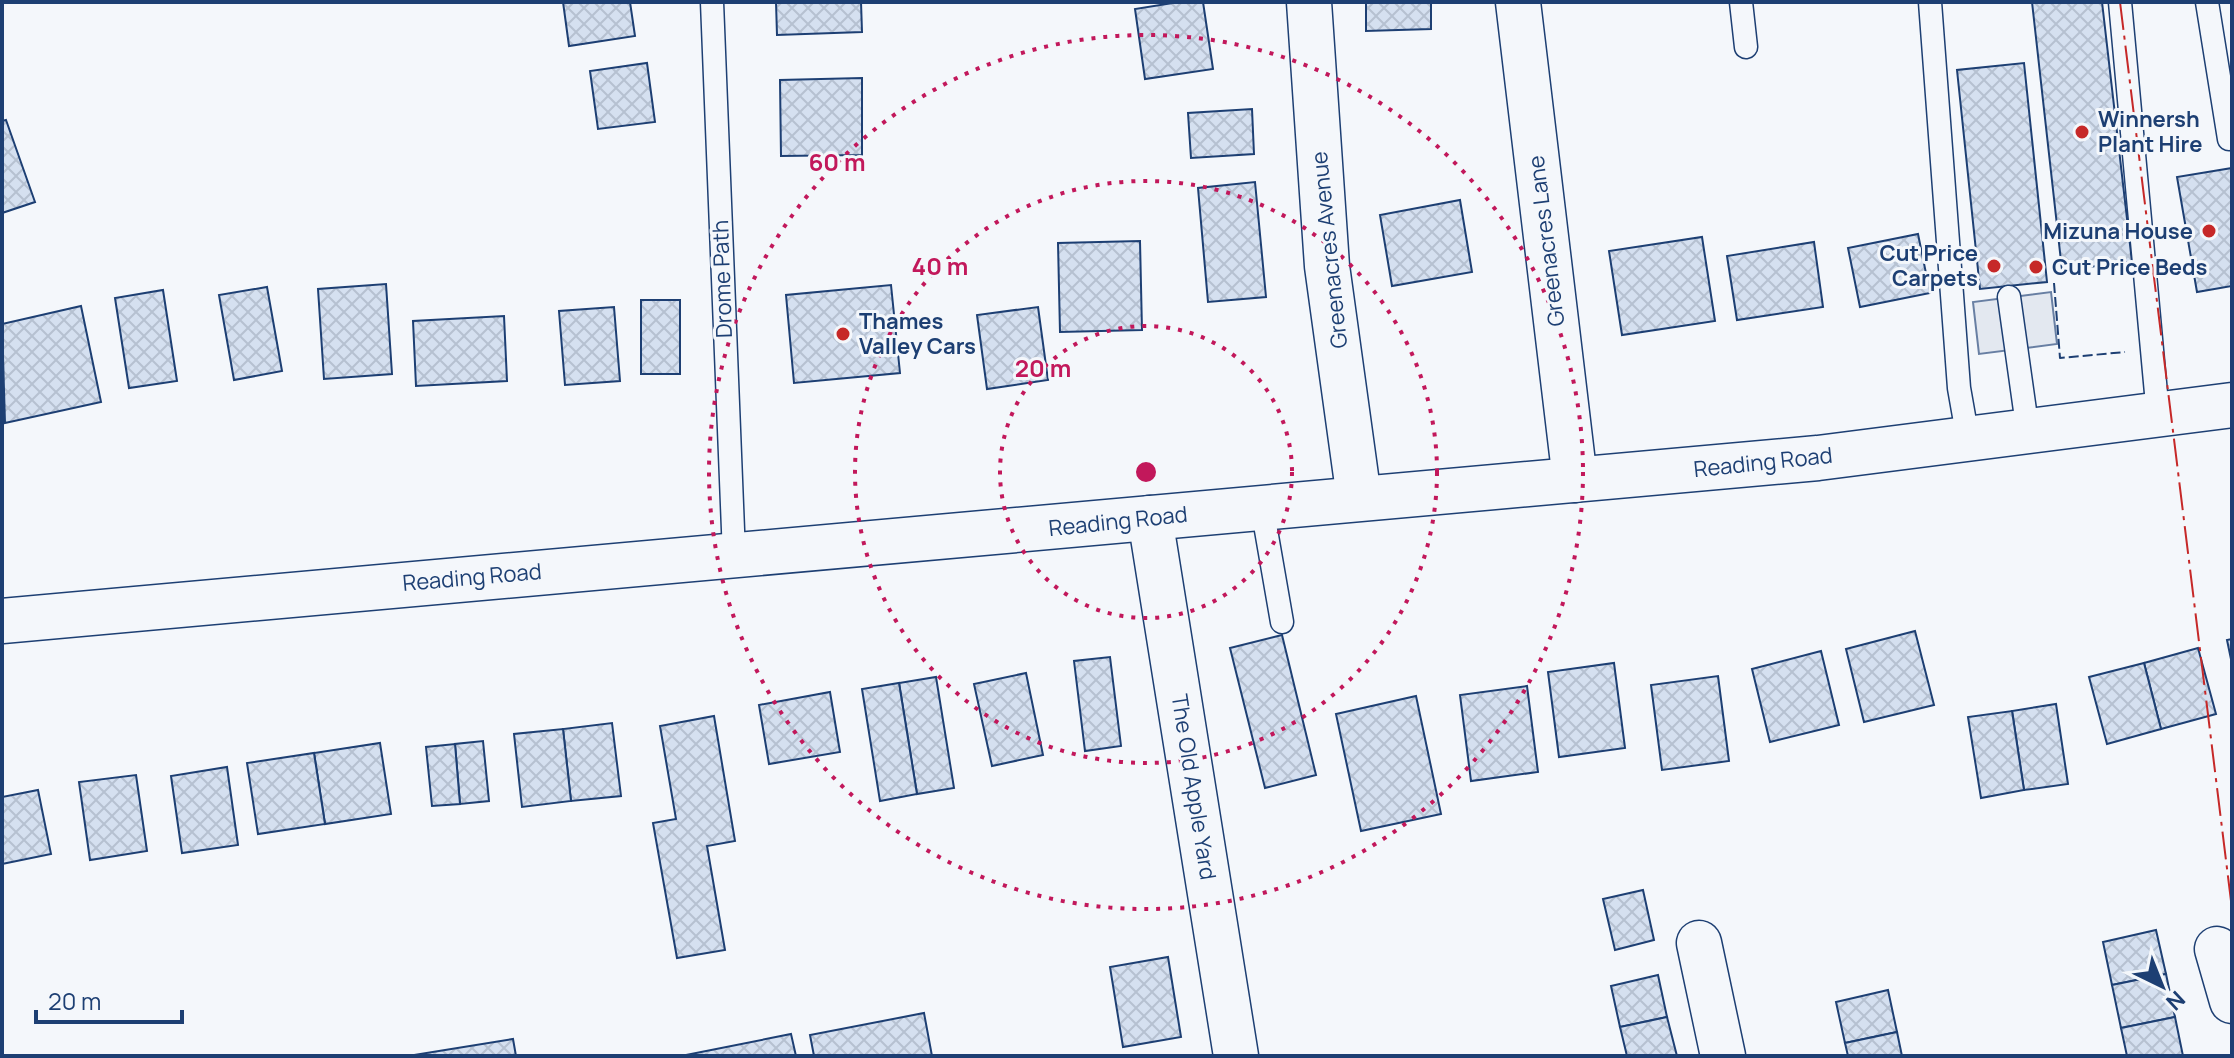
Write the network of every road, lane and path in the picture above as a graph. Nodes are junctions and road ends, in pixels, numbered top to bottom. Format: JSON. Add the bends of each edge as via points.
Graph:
{"nodes":[{"id":1,"x":712,"y":2,"type":"edge"},
{"id":2,"x":1309,"y":2,"type":"edge"},
{"id":3,"x":1518,"y":2,"type":"edge"},
{"id":4,"x":1741,"y":2,"type":"edge"},
{"id":5,"x":1930,"y":2,"type":"edge"},
{"id":6,"x":2120,"y":2,"type":"edge"},
{"id":7,"x":2207,"y":2,"type":"edge"},
{"id":8,"x":1746,"y":47,"type":"dead end"},
{"id":9,"x":2229,"y":139,"type":"dead end"},
{"id":10,"x":2009,"y":297,"type":"dead end"},
{"id":11,"x":2232,"y":405,"type":"edge"},
{"id":12,"x":2158,"y":415,"type":"junction"},
{"id":13,"x":2028,"y":432,"type":"junction"},
{"id":14,"x":1968,"y":439,"type":"junction"},
{"id":15,"x":1575,"y":480,"type":"junction"},
{"id":16,"x":1359,"y":498,"type":"junction"},
{"id":17,"x":1262,"y":507,"type":"junction"},
{"id":18,"x":1150,"y":518,"type":"junction"},
{"id":19,"x":734,"y":555,"type":"junction"},
{"id":20,"x":2,"y":621,"type":"edge"},
{"id":21,"x":1282,"y":622,"type":"dead end"},
{"id":22,"x":1699,"y":943,"type":"dead end"},
{"id":23,"x":2217,"y":949,"type":"dead end"},
{"id":24,"x":2232,"y":1001,"type":"edge"},
{"id":25,"x":1236,"y":1056,"type":"edge"},
{"id":26,"x":1723,"y":1056,"type":"edge"}],
"edges":[{"from":1,"to":19,"type":"lane","name":"Drome Path"},
{"from":2,"to":16,"type":"main road","name":"Greenacres Avenue","via":[[1327,266]]},
{"from":3,"to":15,"type":"main road","name":"Greenacres Lane"},
{"from":4,"to":8,"type":"lane"},
{"from":5,"to":14,"type":"lane","via":[[1959,388]]},
{"from":6,"to":12,"type":"lane"},
{"from":7,"to":9,"type":"lane"},
{"from":10,"to":13,"type":"lane"},
{"from":11,"to":12,"type":"main road","name":"Reading Road"},
{"from":12,"to":13,"type":"main road","name":"Reading Road"},
{"from":13,"to":14,"type":"main road","name":"Reading Road"},
{"from":14,"to":15,"type":"main road","name":"Reading Road"},
{"from":15,"to":16,"type":"main road","name":"Reading Road"},
{"from":16,"to":17,"type":"main road","name":"Reading Road"},
{"from":17,"to":18,"type":"main road","name":"Reading Road"},
{"from":17,"to":21,"type":"lane"},
{"from":18,"to":19,"type":"main road","name":"Reading Road"},
{"from":18,"to":25,"type":"main road","name":"The Old Apple Yard"},
{"from":19,"to":20,"type":"main road","name":"Reading Road"},
{"from":22,"to":26,"type":"main road"},
{"from":23,"to":24,"type":"main road"}]}
